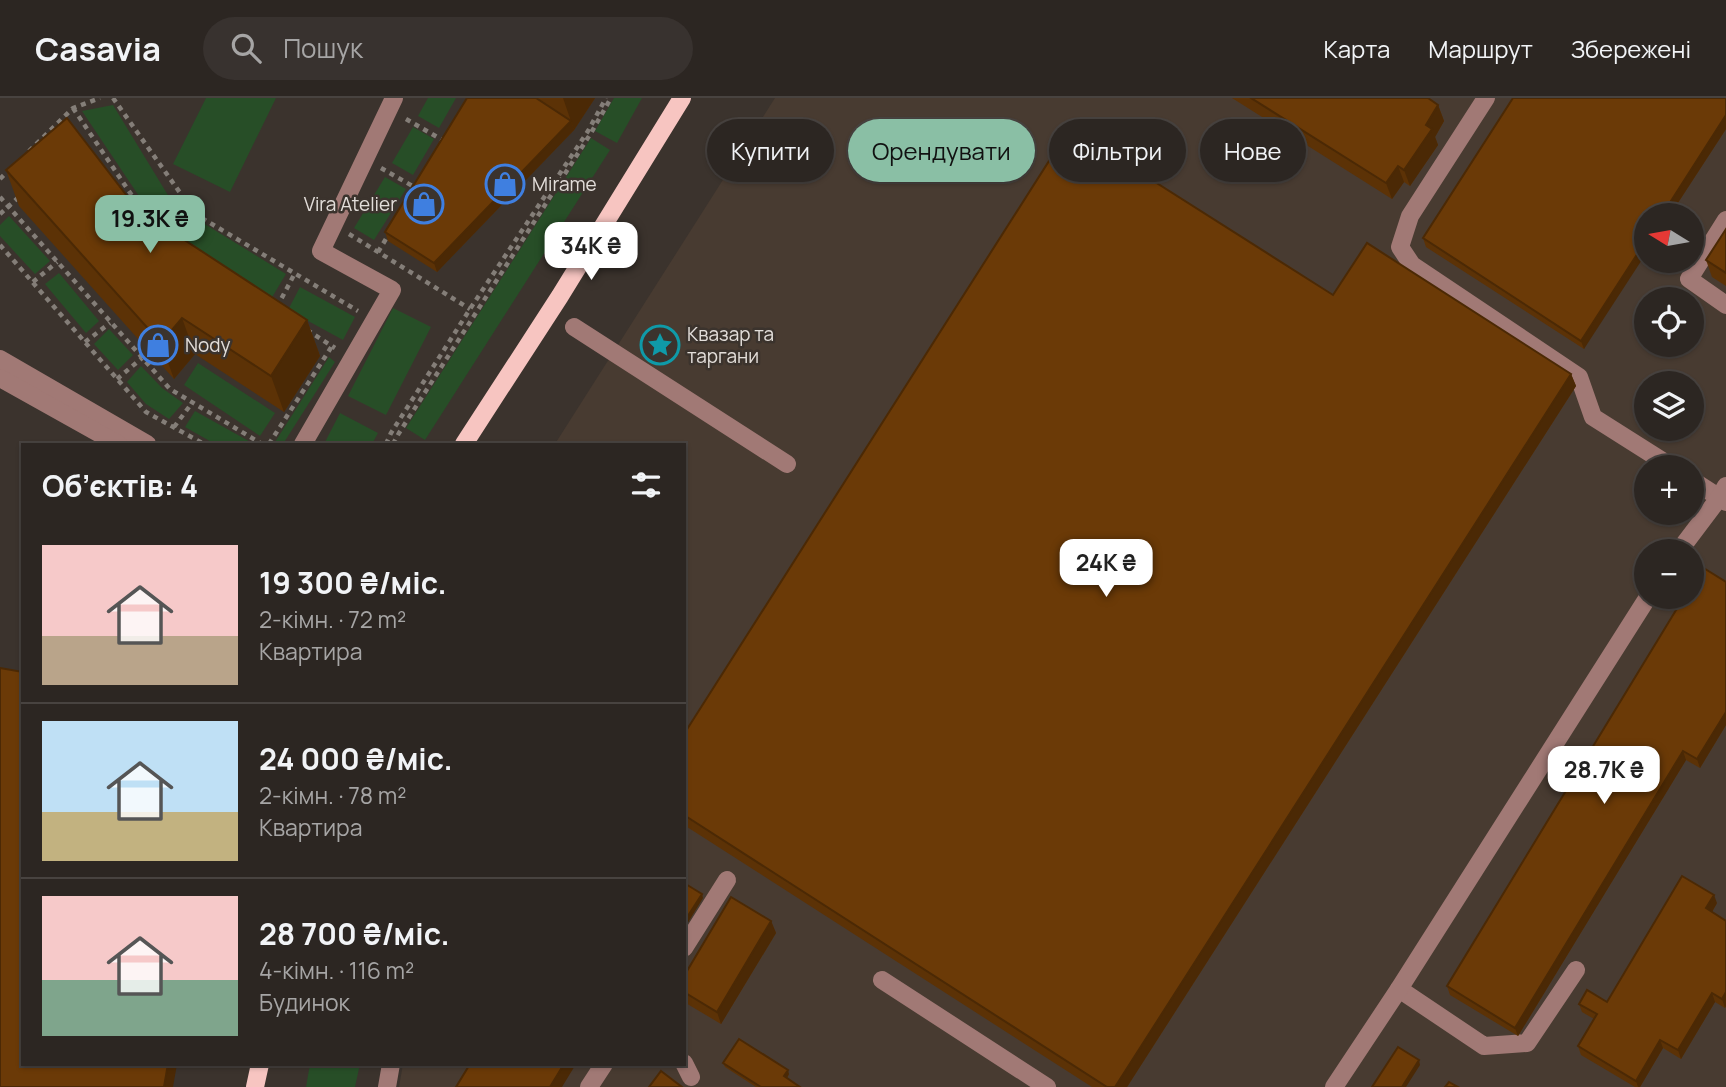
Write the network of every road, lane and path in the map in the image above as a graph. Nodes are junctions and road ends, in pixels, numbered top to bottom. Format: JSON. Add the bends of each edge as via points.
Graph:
{"nodes":[{"id":1,"x":100,"y":98,"type":"edge"},
{"id":2,"x":113,"y":98,"type":"edge"},
{"id":3,"x":609,"y":98,"type":"edge"},
{"id":4,"x":682,"y":98,"type":"edge"},
{"id":5,"x":1486,"y":98,"type":"edge"},
{"id":6,"x":397,"y":107,"type":"edge"},
{"id":7,"x":73,"y":108,"type":"junction"},
{"id":8,"x":450,"y":130,"type":"edge"},
{"id":9,"x":90,"y":133,"type":"junction"},
{"id":10,"x":81,"y":140,"type":"edge"},
{"id":11,"x":20,"y":160,"type":"edge"},
{"id":12,"x":374,"y":164,"type":"dead end"},
{"id":13,"x":10,"y":169,"type":"edge"},
{"id":14,"x":423,"y":177,"type":"edge"},
{"id":15,"x":0,"y":179,"type":"edge"},
{"id":16,"x":28,"y":189,"type":"edge"},
{"id":17,"x":0,"y":197,"type":"edge"},
{"id":18,"x":8,"y":206,"type":"junction"},
{"id":19,"x":0,"y":214,"type":"edge"},
{"id":20,"x":195,"y":214,"type":"junction"},
{"id":21,"x":1726,"y":220,"type":"edge"},
{"id":22,"x":154,"y":228,"type":"edge"},
{"id":23,"x":343,"y":230,"type":"dead end"},
{"id":24,"x":391,"y":231,"type":"edge"},
{"id":25,"x":170,"y":244,"type":"edge"},
{"id":26,"x":0,"y":245,"type":"edge"},
{"id":27,"x":378,"y":252,"type":"junction"},
{"id":28,"x":57,"y":262,"type":"junction"},
{"id":29,"x":295,"y":273,"type":"junction"},
{"id":30,"x":33,"y":282,"type":"junction"},
{"id":31,"x":1726,"y":305,"type":"edge"},
{"id":32,"x":470,"y":309,"type":"junction"},
{"id":33,"x":275,"y":310,"type":"edge"},
{"id":34,"x":365,"y":315,"type":"dead end"},
{"id":35,"x":110,"y":323,"type":"junction"},
{"id":36,"x":298,"y":325,"type":"edge"},
{"id":37,"x":574,"y":327,"type":"dead end"},
{"id":38,"x":85,"y":342,"type":"junction"},
{"id":39,"x":332,"y":346,"type":"junction"},
{"id":40,"x":338,"y":350,"type":"dead end"},
{"id":41,"x":142,"y":358,"type":"junction"},
{"id":42,"x":0,"y":359,"type":"edge"},
{"id":43,"x":0,"y":377,"type":"edge"},
{"id":44,"x":117,"y":379,"type":"junction"},
{"id":45,"x":192,"y":402,"type":"junction"},
{"id":46,"x":174,"y":427,"type":"junction"},
{"id":47,"x":116,"y":443,"type":"edge"},
{"id":48,"x":144,"y":443,"type":"edge"},
{"id":49,"x":202,"y":443,"type":"edge"},
{"id":50,"x":260,"y":443,"type":"edge"},
{"id":51,"x":270,"y":443,"type":"edge"},
{"id":52,"x":304,"y":443,"type":"edge"},
{"id":53,"x":386,"y":443,"type":"edge"},
{"id":54,"x":394,"y":443,"type":"edge"},
{"id":55,"x":465,"y":443,"type":"edge"},
{"id":56,"x":1653,"y":455,"type":"edge"},
{"id":57,"x":786,"y":464,"type":"dead end"},
{"id":58,"x":1704,"y":486,"type":"edge"},
{"id":59,"x":1724,"y":495,"type":"edge"},
{"id":60,"x":1689,"y":539,"type":"edge"},
{"id":61,"x":1640,"y":609,"type":"edge"},
{"id":62,"x":727,"y":880,"type":"dead end"},
{"id":63,"x":686,"y":945,"type":"edge"},
{"id":64,"x":1576,"y":971,"type":"dead end"},
{"id":65,"x":882,"y":980,"type":"dead end"},
{"id":66,"x":1399,"y":989,"type":"junction"},
{"id":67,"x":260,"y":1066,"type":"edge"},
{"id":68,"x":391,"y":1066,"type":"edge"},
{"id":69,"x":603,"y":1066,"type":"edge"},
{"id":70,"x":256,"y":1087,"type":"edge"},
{"id":71,"x":387,"y":1087,"type":"edge"},
{"id":72,"x":589,"y":1087,"type":"edge"},
{"id":73,"x":1047,"y":1087,"type":"edge"},
{"id":74,"x":1334,"y":1087,"type":"edge"}],
"edges":[{"from":1,"to":7,"type":"path"},
{"from":2,"to":20,"type":"path"},
{"from":3,"to":32,"type":"path"},
{"from":3,"to":54,"type":"path"},
{"from":4,"to":55,"type":"main road"},
{"from":5,"to":56,"type":"lane","via":[[1410,216],[1400,247],[1412,265],[1579,377],[1593,417]]},
{"from":6,"to":8,"type":"path","via":[[443,141]]},
{"from":6,"to":52,"type":"lane","via":[[321,251],[392,290]]},
{"from":7,"to":9,"type":"path"},
{"from":7,"to":11,"type":"path"},
{"from":9,"to":10,"type":"path"},
{"from":9,"to":22,"type":"path"},
{"from":12,"to":14,"type":"path","via":[[416,188]]},
{"from":13,"to":15,"type":"path"},
{"from":16,"to":18,"type":"path"},
{"from":17,"to":18,"type":"path"},
{"from":18,"to":19,"type":"path"},
{"from":18,"to":28,"type":"path"},
{"from":20,"to":25,"type":"path"},
{"from":20,"to":29,"type":"path"},
{"from":21,"to":31,"type":"lane","via":[[1689,279]]},
{"from":23,"to":27,"type":"path"},
{"from":24,"to":27,"type":"path"},
{"from":26,"to":30,"type":"path"},
{"from":27,"to":32,"type":"path"},
{"from":28,"to":30,"type":"path"},
{"from":28,"to":35,"type":"path"},
{"from":29,"to":33,"type":"path"},
{"from":29,"to":34,"type":"path"},
{"from":30,"to":38,"type":"path"},
{"from":32,"to":53,"type":"path"},
{"from":35,"to":38,"type":"path"},
{"from":35,"to":41,"type":"path"},
{"from":36,"to":39,"type":"path"},
{"from":37,"to":57,"type":"lane"},
{"from":38,"to":44,"type":"path"},
{"from":39,"to":40,"type":"path"},
{"from":39,"to":51,"type":"path"},
{"from":41,"to":44,"type":"path"},
{"from":41,"to":45,"type":"path","via":[[170,389]]},
{"from":42,"to":48,"type":"lane"},
{"from":43,"to":47,"type":"lane"},
{"from":44,"to":46,"type":"path","via":[[146,412]]},
{"from":45,"to":46,"type":"path"},
{"from":45,"to":50,"type":"path"},
{"from":46,"to":49,"type":"path"},
{"from":58,"to":59,"type":"lane"},
{"from":59,"to":60,"type":"lane"},
{"from":61,"to":66,"type":"lane"},
{"from":62,"to":63,"type":"lane"},
{"from":64,"to":66,"type":"lane","via":[[1527,1044],[1484,1046]]},
{"from":65,"to":73,"type":"lane"},
{"from":66,"to":74,"type":"lane"},
{"from":67,"to":70,"type":"main road"},
{"from":68,"to":71,"type":"lane"},
{"from":69,"to":72,"type":"lane"}]}
